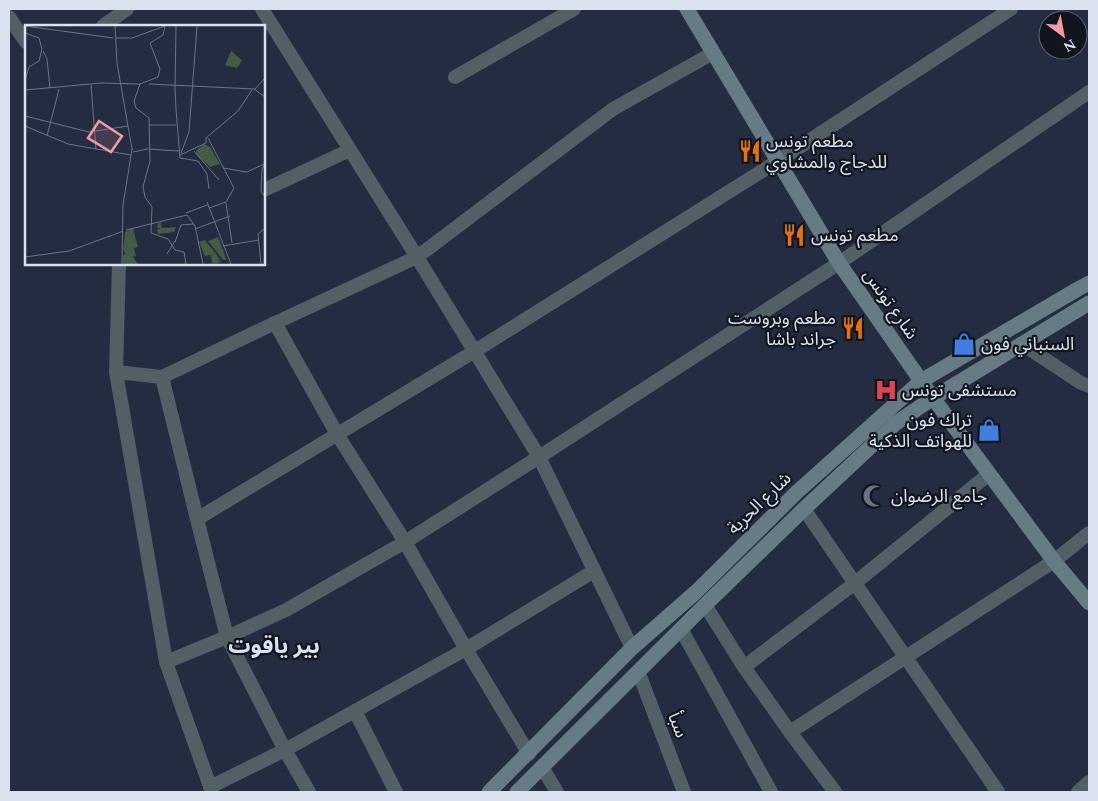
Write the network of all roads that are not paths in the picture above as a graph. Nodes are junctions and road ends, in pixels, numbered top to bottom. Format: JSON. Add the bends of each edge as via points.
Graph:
{"nodes":[{"id":1,"x":127,"y":9,"type":"edge"},
{"id":2,"x":262,"y":9,"type":"edge"},
{"id":3,"x":687,"y":9,"type":"edge"},
{"id":4,"x":1011,"y":9,"type":"edge"},
{"id":5,"x":569,"y":10,"type":"edge"},
{"id":6,"x":9,"y":17,"type":"edge"},
{"id":7,"x":103,"y":25,"type":"edge"},
{"id":8,"x":25,"y":41,"type":"edge"},
{"id":9,"x":714,"y":53,"type":"junction"},
{"id":10,"x":455,"y":77,"type":"dead end"},
{"id":11,"x":1089,"y":92,"type":"edge"},
{"id":12,"x":350,"y":150,"type":"junction"},
{"id":13,"x":778,"y":161,"type":"junction"},
{"id":14,"x":265,"y":190,"type":"edge"},
{"id":15,"x":417,"y":257,"type":"junction"},
{"id":16,"x":839,"y":263,"type":"junction"},
{"id":17,"x":118,"y":265,"type":"edge"},
{"id":18,"x":1089,"y":283,"type":"edge"},
{"id":19,"x":1089,"y":303,"type":"edge"},
{"id":20,"x":275,"y":322,"type":"junction"},
{"id":21,"x":1022,"y":344,"type":"junction"},
{"id":22,"x":475,"y":351,"type":"junction"},
{"id":23,"x":116,"y":372,"type":"junction"},
{"id":24,"x":162,"y":377,"type":"junction"},
{"id":25,"x":921,"y":381,"type":"junction"},
{"id":26,"x":1089,"y":386,"type":"edge"},
{"id":27,"x":933,"y":398,"type":"junction"},
{"id":28,"x":337,"y":434,"type":"junction"},
{"id":29,"x":539,"y":457,"type":"junction"},
{"id":30,"x":989,"y":474,"type":"junction"},
{"id":31,"x":804,"y":509,"type":"junction"},
{"id":32,"x":197,"y":519,"type":"junction"},
{"id":33,"x":1089,"y":533,"type":"edge"},
{"id":34,"x":404,"y":542,"type":"junction"},
{"id":35,"x":1054,"y":561,"type":"junction"},
{"id":36,"x":594,"y":571,"type":"junction"},
{"id":37,"x":855,"y":583,"type":"junction"},
{"id":38,"x":1089,"y":603,"type":"edge"},
{"id":39,"x":705,"y":605,"type":"junction"},
{"id":40,"x":680,"y":629,"type":"junction"},
{"id":41,"x":227,"y":636,"type":"junction"},
{"id":42,"x":632,"y":648,"type":"junction"},
{"id":43,"x":466,"y":649,"type":"junction"},
{"id":44,"x":905,"y":657,"type":"junction"},
{"id":45,"x":166,"y":662,"type":"junction"},
{"id":46,"x":744,"y":667,"type":"junction"},
{"id":47,"x":638,"y":671,"type":"junction"},
{"id":48,"x":355,"y":711,"type":"junction"},
{"id":49,"x":790,"y":732,"type":"junction"},
{"id":50,"x":285,"y":750,"type":"junction"},
{"id":51,"x":529,"y":754,"type":"junction"},
{"id":52,"x":542,"y":767,"type":"junction"},
{"id":53,"x":1089,"y":782,"type":"edge"},
{"id":54,"x":211,"y":790,"type":"edge"},
{"id":55,"x":309,"y":792,"type":"edge"},
{"id":56,"x":396,"y":792,"type":"edge"},
{"id":57,"x":489,"y":792,"type":"edge"},
{"id":58,"x":517,"y":792,"type":"edge"},
{"id":59,"x":557,"y":792,"type":"edge"},
{"id":60,"x":684,"y":792,"type":"edge"},
{"id":61,"x":771,"y":792,"type":"edge"},
{"id":62,"x":835,"y":792,"type":"edge"},
{"id":63,"x":998,"y":792,"type":"edge"},
{"id":64,"x":1078,"y":792,"type":"edge"}],
"edges":[{"from":1,"to":7,"type":"street"},
{"from":2,"to":12,"type":"street"},
{"from":3,"to":9,"type":"street","name":"شارع تونس"},
{"from":4,"to":13,"type":"street"},
{"from":5,"to":10,"type":"street"},
{"from":6,"to":8,"type":"street"},
{"from":9,"to":13,"type":"street","name":"شارع تونس"},
{"from":9,"to":15,"type":"street","via":[[612,109]]},
{"from":11,"to":16,"type":"street"},
{"from":12,"to":14,"type":"street"},
{"from":12,"to":15,"type":"street"},
{"from":13,"to":16,"type":"street","name":"شارع تونس"},
{"from":13,"to":22,"type":"street"},
{"from":15,"to":20,"type":"street"},
{"from":15,"to":22,"type":"street"},
{"from":16,"to":25,"type":"street","name":"شارع تونس"},
{"from":16,"to":29,"type":"street"},
{"from":17,"to":23,"type":"street"},
{"from":18,"to":25,"type":"street","name":"شارع الحرية"},
{"from":19,"to":21,"type":"street"},
{"from":20,"to":24,"type":"street"},
{"from":20,"to":28,"type":"street"},
{"from":21,"to":26,"type":"street"},
{"from":21,"to":27,"type":"street"},
{"from":22,"to":28,"type":"street"},
{"from":22,"to":29,"type":"street"},
{"from":23,"to":24,"type":"street"},
{"from":23,"to":45,"type":"street"},
{"from":24,"to":32,"type":"street"},
{"from":25,"to":27,"type":"street","name":"شارع تونس"},
{"from":25,"to":42,"type":"street","name":"شارع الحرية","via":[[797,492],[696,592]]},
{"from":27,"to":30,"type":"street","name":"شارع تونس"},
{"from":27,"to":31,"type":"street","via":[[896,423]]},
{"from":28,"to":32,"type":"street"},
{"from":28,"to":34,"type":"street"},
{"from":29,"to":34,"type":"street"},
{"from":29,"to":36,"type":"street"},
{"from":30,"to":35,"type":"street","name":"شارع تونس"},
{"from":30,"to":37,"type":"street"},
{"from":31,"to":37,"type":"street"},
{"from":31,"to":39,"type":"street"},
{"from":32,"to":41,"type":"street"},
{"from":33,"to":35,"type":"street"},
{"from":34,"to":41,"type":"street","via":[[286,610]]},
{"from":34,"to":43,"type":"street"},
{"from":35,"to":38,"type":"street","name":"شارع تونس"},
{"from":35,"to":44,"type":"street"},
{"from":36,"to":42,"type":"street"},
{"from":36,"to":43,"type":"street"},
{"from":37,"to":44,"type":"street"},
{"from":37,"to":46,"type":"street"},
{"from":39,"to":40,"type":"street"},
{"from":39,"to":46,"type":"street"},
{"from":40,"to":47,"type":"street"},
{"from":40,"to":61,"type":"street"},
{"from":41,"to":45,"type":"street"},
{"from":41,"to":50,"type":"street"},
{"from":42,"to":51,"type":"street","name":"شارع الحرية"},
{"from":43,"to":48,"type":"street"},
{"from":43,"to":51,"type":"street"},
{"from":44,"to":49,"type":"street"},
{"from":44,"to":63,"type":"street"},
{"from":45,"to":54,"type":"street"},
{"from":46,"to":49,"type":"street"},
{"from":47,"to":52,"type":"street"},
{"from":47,"to":60,"type":"street","name":"سبأ"},
{"from":48,"to":50,"type":"street"},
{"from":48,"to":56,"type":"street"},
{"from":49,"to":62,"type":"street"},
{"from":50,"to":54,"type":"street"},
{"from":50,"to":55,"type":"street"},
{"from":51,"to":57,"type":"street","name":"شارع الحرية"},
{"from":52,"to":58,"type":"street"},
{"from":52,"to":59,"type":"street"},
{"from":53,"to":64,"type":"street"}]}
